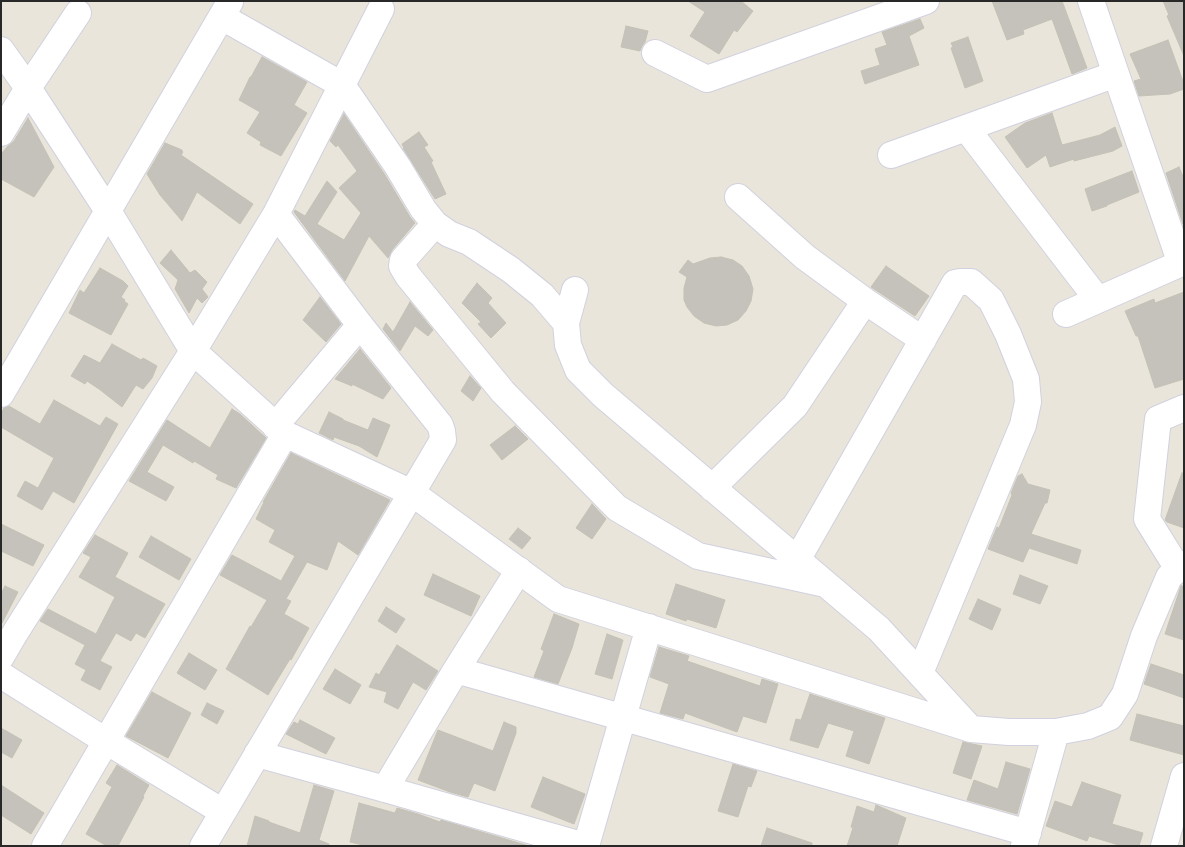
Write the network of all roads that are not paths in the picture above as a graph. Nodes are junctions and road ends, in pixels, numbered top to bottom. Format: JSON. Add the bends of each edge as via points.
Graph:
{"nodes":[{"id":1,"x":926,"y":1,"type":"edge"},
{"id":2,"x":1091,"y":1,"type":"edge"},
{"id":3,"x":381,"y":8,"type":"dead end"},
{"id":4,"x":226,"y":9,"type":"edge"},
{"id":5,"x":78,"y":13,"type":"dead end"},
{"id":6,"x":1,"y":50,"type":"edge"},
{"id":7,"x":655,"y":53,"type":"dead end"},
{"id":8,"x":1116,"y":74,"type":"junction"},
{"id":9,"x":342,"y":85,"type":"junction"},
{"id":10,"x":28,"y":88,"type":"junction"},
{"id":11,"x":966,"y":128,"type":"junction"},
{"id":12,"x":1,"y":133,"type":"edge"},
{"id":13,"x":891,"y":155,"type":"dead end"},
{"id":14,"x":738,"y":198,"type":"dead end"},
{"id":15,"x":108,"y":211,"type":"junction"},
{"id":16,"x":276,"y":214,"type":"junction"},
{"id":17,"x":435,"y":224,"type":"junction"},
{"id":18,"x":1182,"y":263,"type":"edge"},
{"id":19,"x":575,"y":290,"type":"dead end"},
{"id":20,"x":1098,"y":300,"type":"junction"},
{"id":21,"x":865,"y":301,"type":"junction"},
{"id":22,"x":1066,"y":314,"type":"dead end"},
{"id":23,"x":566,"y":323,"type":"junction"},
{"id":24,"x":360,"y":325,"type":"junction"},
{"id":25,"x":923,"y":340,"type":"junction"},
{"id":26,"x":193,"y":351,"type":"junction"},
{"id":27,"x":1,"y":394,"type":"edge"},
{"id":28,"x":1184,"y":408,"type":"edge"},
{"id":29,"x":280,"y":430,"type":"junction"},
{"id":30,"x":712,"y":488,"type":"junction"},
{"id":31,"x":412,"y":493,"type":"junction"},
{"id":32,"x":797,"y":560,"type":"junction"},
{"id":33,"x":1181,"y":566,"type":"edge"},
{"id":34,"x":519,"y":570,"type":"junction"},
{"id":35,"x":825,"y":584,"type":"junction"},
{"id":36,"x":649,"y":627,"type":"junction"},
{"id":37,"x":8,"y":629,"type":"edge"},
{"id":38,"x":1,"y":657,"type":"edge"},
{"id":39,"x":456,"y":670,"type":"junction"},
{"id":40,"x":920,"y":674,"type":"junction"},
{"id":41,"x":1,"y":675,"type":"edge"},
{"id":42,"x":623,"y":717,"type":"junction"},
{"id":43,"x":971,"y":728,"type":"junction"},
{"id":44,"x":1056,"y":732,"type":"junction"},
{"id":45,"x":106,"y":741,"type":"junction"},
{"id":46,"x":257,"y":754,"type":"junction"},
{"id":47,"x":1184,"y":776,"type":"edge"},
{"id":48,"x":385,"y":788,"type":"junction"},
{"id":49,"x":223,"y":812,"type":"junction"},
{"id":50,"x":1026,"y":839,"type":"edge"},
{"id":51,"x":45,"y":846,"type":"edge"},
{"id":52,"x":203,"y":846,"type":"edge"},
{"id":53,"x":585,"y":846,"type":"edge"},
{"id":54,"x":1164,"y":846,"type":"edge"}],
"edges":[{"from":1,"to":7,"type":"street","via":[[707,80]]},
{"from":2,"to":8,"type":"street"},
{"from":3,"to":9,"type":"street"},
{"from":4,"to":9,"type":"street"},
{"from":4,"to":15,"type":"street"},
{"from":5,"to":10,"type":"street"},
{"from":6,"to":10,"type":"street"},
{"from":8,"to":11,"type":"street"},
{"from":8,"to":18,"type":"street"},
{"from":9,"to":16,"type":"street"},
{"from":9,"to":17,"type":"street"},
{"from":10,"to":12,"type":"street"},
{"from":10,"to":15,"type":"street"},
{"from":11,"to":13,"type":"street"},
{"from":11,"to":20,"type":"street"},
{"from":14,"to":21,"type":"street","via":[[805,257]]},
{"from":15,"to":26,"type":"street"},
{"from":15,"to":27,"type":"street"},
{"from":16,"to":24,"type":"street"},
{"from":16,"to":26,"type":"street"},
{"from":17,"to":23,"type":"street","via":[[512,270],[542,295]]},
{"from":17,"to":35,"type":"street","via":[[403,260],[402,266],[408,276],[503,392],[617,508],[698,556]]},
{"from":18,"to":20,"type":"street"},
{"from":19,"to":23,"type":"street"},
{"from":20,"to":22,"type":"street"},
{"from":21,"to":25,"type":"street"},
{"from":21,"to":30,"type":"street","via":[[795,406]]},
{"from":23,"to":30,"type":"street","via":[[568,345],[578,370]]},
{"from":24,"to":29,"type":"street"},
{"from":24,"to":31,"type":"street","via":[[442,431],[442,440]]},
{"from":25,"to":32,"type":"street"},
{"from":25,"to":40,"type":"street","via":[[955,284],[971,282],[991,300],[1008,334],[1026,379],[1028,402],[1023,426]]},
{"from":26,"to":29,"type":"street"},
{"from":26,"to":37,"type":"street"},
{"from":28,"to":33,"type":"street","via":[[1158,419],[1147,520]]},
{"from":29,"to":31,"type":"street"},
{"from":29,"to":45,"type":"street"},
{"from":30,"to":32,"type":"street"},
{"from":31,"to":34,"type":"street"},
{"from":31,"to":46,"type":"street"},
{"from":32,"to":35,"type":"street"},
{"from":33,"to":44,"type":"street","via":[[1169,577],[1144,636],[1125,694],[1110,717],[1088,726]]},
{"from":34,"to":36,"type":"street","via":[[558,599]]},
{"from":34,"to":39,"type":"street"},
{"from":35,"to":40,"type":"street","via":[[878,629]]},
{"from":36,"to":42,"type":"street"},
{"from":36,"to":43,"type":"street"},
{"from":37,"to":38,"type":"street"},
{"from":39,"to":42,"type":"street"},
{"from":39,"to":48,"type":"street"},
{"from":40,"to":43,"type":"street"},
{"from":41,"to":45,"type":"street"},
{"from":42,"to":50,"type":"street"},
{"from":42,"to":53,"type":"street"},
{"from":43,"to":44,"type":"street"},
{"from":44,"to":50,"type":"street"},
{"from":45,"to":49,"type":"street"},
{"from":45,"to":51,"type":"street"},
{"from":46,"to":48,"type":"street"},
{"from":46,"to":49,"type":"street"},
{"from":47,"to":54,"type":"street"},
{"from":48,"to":53,"type":"street"},
{"from":49,"to":52,"type":"street"}]}
